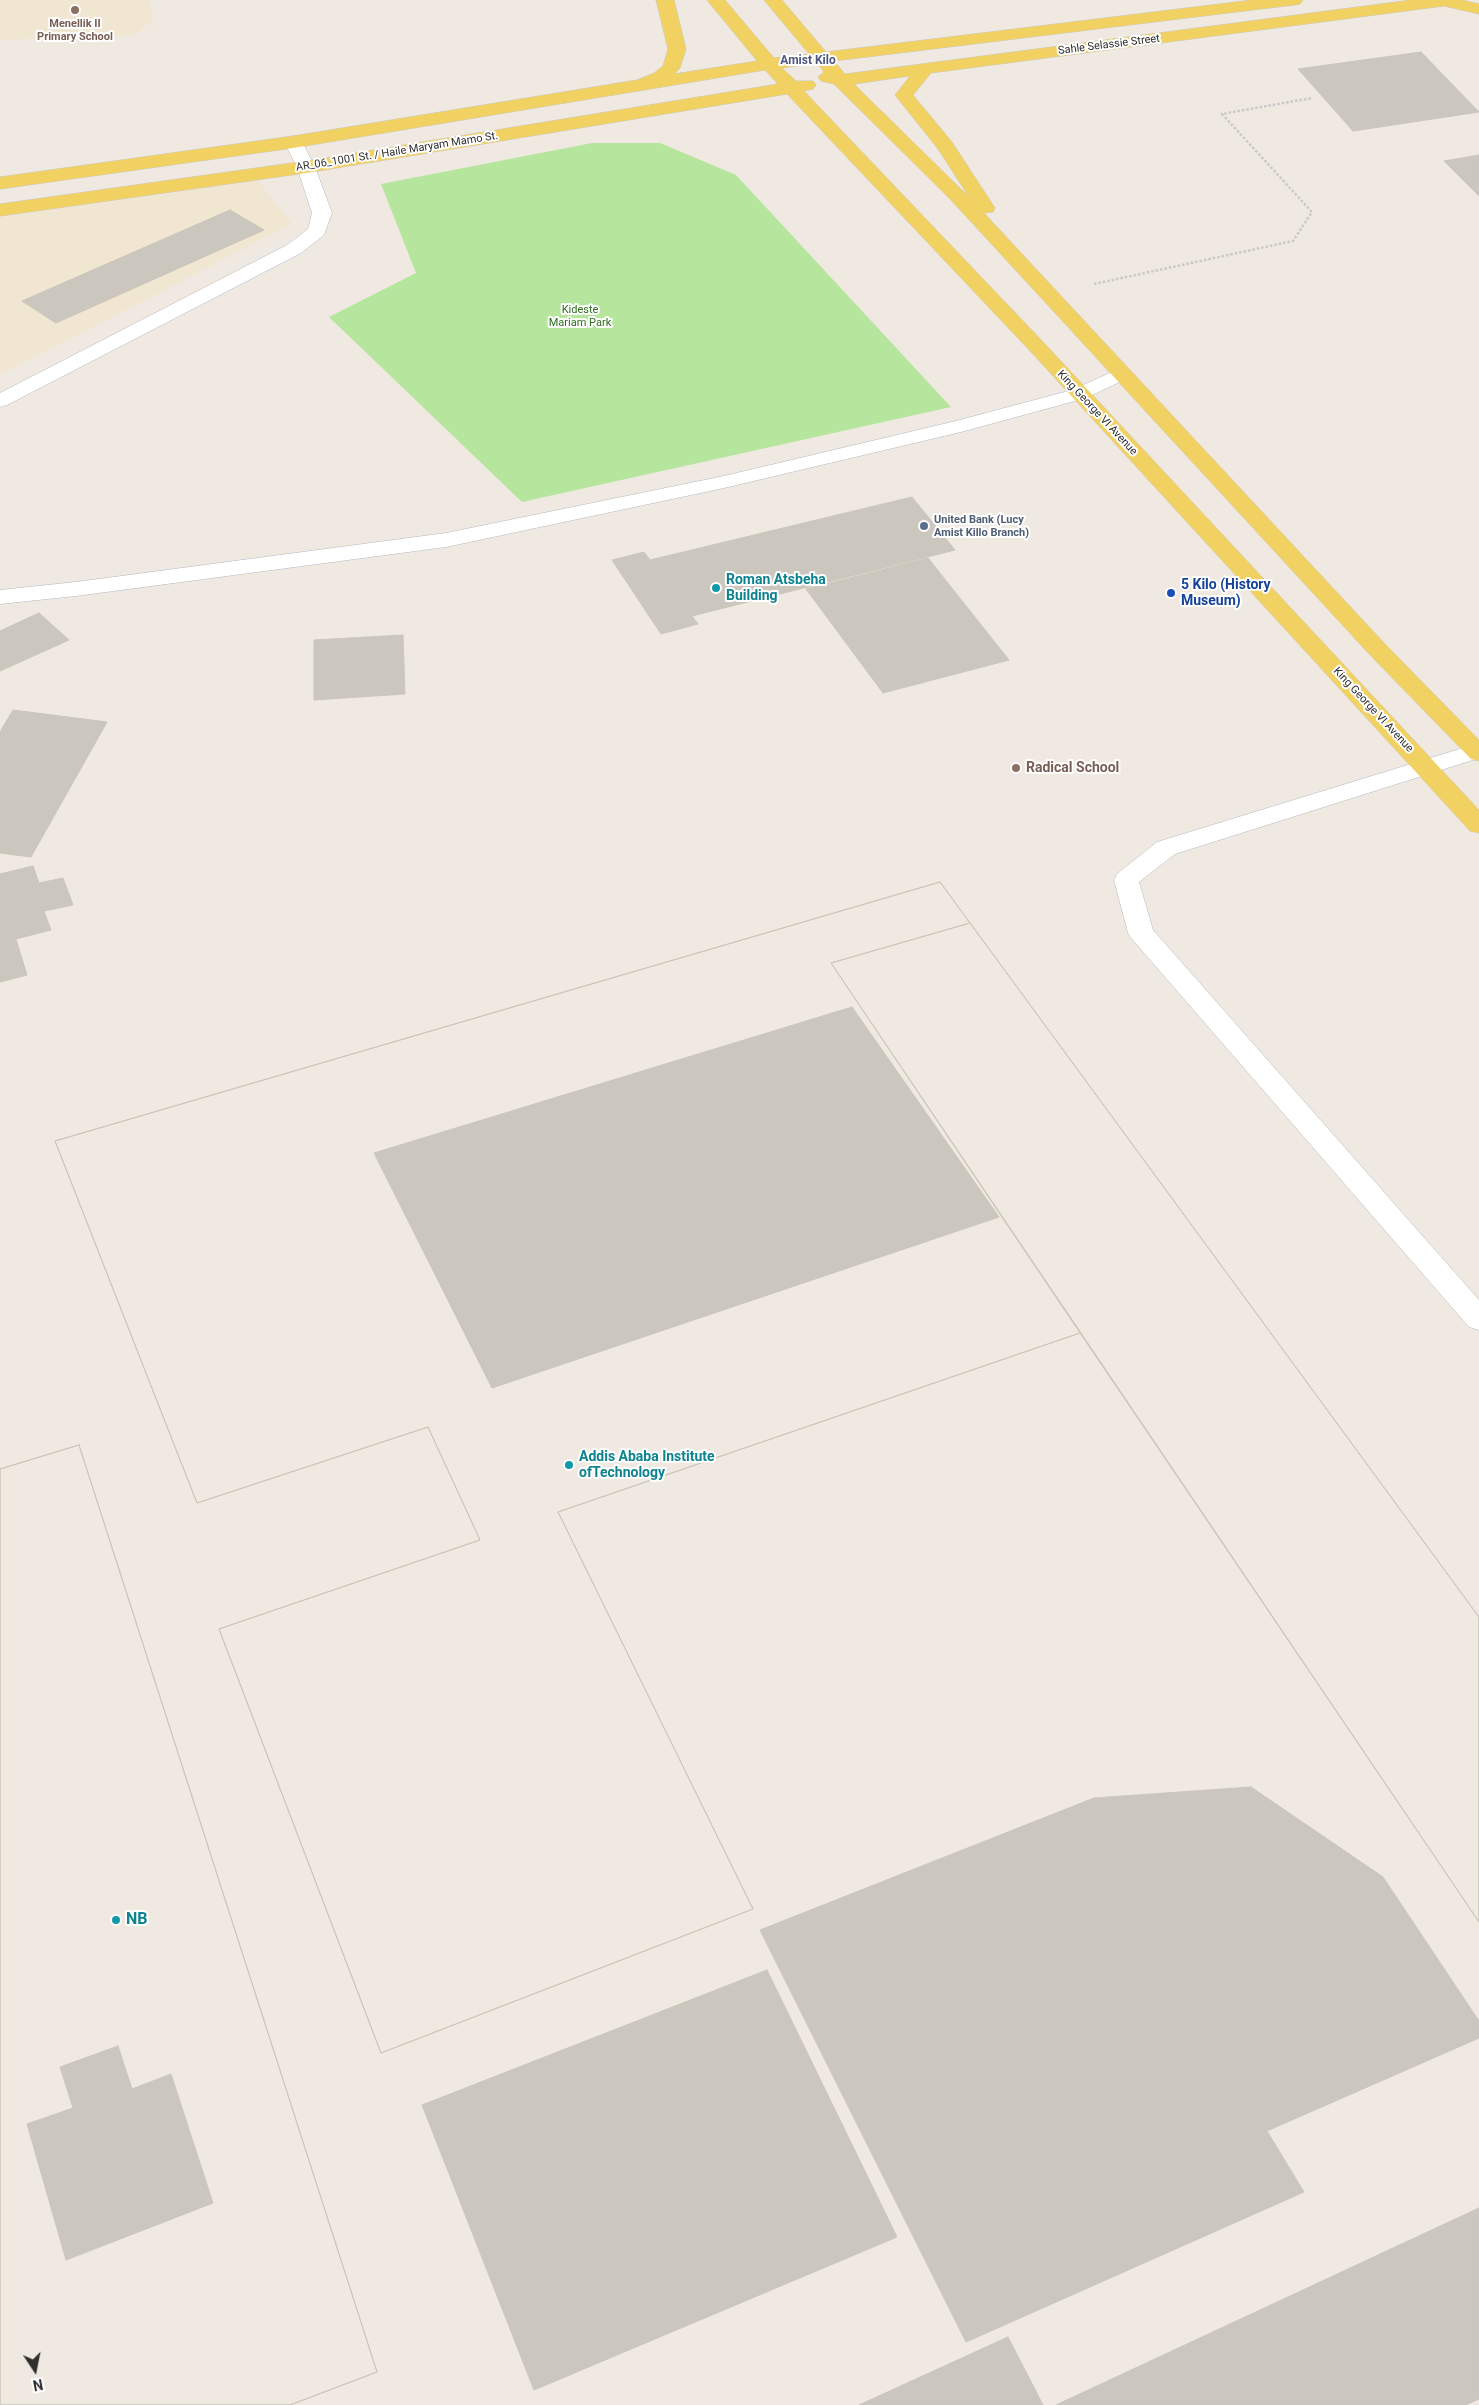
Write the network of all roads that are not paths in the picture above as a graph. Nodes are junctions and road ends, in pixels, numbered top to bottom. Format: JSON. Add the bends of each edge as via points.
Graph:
{"nodes":[{"id":1,"x":665,"y":0,"type":"edge"},
{"id":2,"x":716,"y":0,"type":"edge"},
{"id":3,"x":773,"y":0,"type":"edge"},
{"id":4,"x":1294,"y":0,"type":"edge"},
{"id":5,"x":1445,"y":1,"type":"edge"},
{"id":6,"x":1479,"y":9,"type":"edge"},
{"id":7,"x":820,"y":58,"type":"junction"},
{"id":8,"x":769,"y":64,"type":"junction"},
{"id":9,"x":925,"y":69,"type":"junction"},
{"id":10,"x":840,"y":80,"type":"junction"},
{"id":11,"x":792,"y":87,"type":"junction"},
{"id":12,"x":628,"y":88,"type":"junction"},
{"id":13,"x":293,"y":142,"type":"junction"},
{"id":14,"x":306,"y":167,"type":"junction"},
{"id":15,"x":0,"y":183,"type":"edge"},
{"id":16,"x":0,"y":210,"type":"edge"},
{"id":17,"x":1033,"y":278,"type":"junction"},
{"id":18,"x":1121,"y":374,"type":"junction"},
{"id":19,"x":1079,"y":394,"type":"junction"},
{"id":20,"x":0,"y":401,"type":"edge"},
{"id":21,"x":0,"y":597,"type":"edge"},
{"id":22,"x":1478,"y":752,"type":"edge"},
{"id":23,"x":1427,"y":768,"type":"junction"},
{"id":24,"x":1479,"y":826,"type":"edge"},
{"id":25,"x":1479,"y":1319,"type":"edge"}],
"edges":[{"from":1,"to":12,"type":"main road","via":[[677,49],[672,68],[660,77]]},
{"from":2,"to":8,"type":"main road","name":"King George VI Avenue"},
{"from":3,"to":7,"type":"main road"},
{"from":4,"to":7,"type":"main road"},
{"from":5,"to":6,"type":"main road","name":"Sahle Selassie Street"},
{"from":5,"to":9,"type":"main road","name":"Sahle Selassie Street"},
{"from":7,"to":8,"type":"main road"},
{"from":7,"to":10,"type":"main road"},
{"from":8,"to":10,"type":"main road","name":"Sahle Selassie Street"},
{"from":8,"to":11,"type":"main road","name":"King George VI Avenue"},
{"from":8,"to":12,"type":"main road"},
{"from":9,"to":10,"type":"main road","name":"Sahle Selassie Street"},
{"from":9,"to":17,"type":"main road","via":[[904,95],[945,146]]},
{"from":10,"to":11,"type":"main road","name":"AR_06_1001 St. / Haile Maryam Mamo St."},
{"from":10,"to":17,"type":"main road","via":[[957,195]]},
{"from":11,"to":14,"type":"main road","name":"AR_06_1001 St. / Haile Maryam Mamo St."},
{"from":11,"to":19,"type":"main road","name":"King George VI Avenue"},
{"from":12,"to":13,"type":"main road"},
{"from":13,"to":14,"type":"street"},
{"from":13,"to":15,"type":"main road"},
{"from":14,"to":16,"type":"main road","name":"AR_06_1001 St. / Haile Maryam Mamo St."},
{"from":14,"to":20,"type":"street","via":[[322,213],[317,231],[294,249]]},
{"from":17,"to":18,"type":"main road"},
{"from":18,"to":19,"type":"street"},
{"from":18,"to":22,"type":"main road","via":[[1378,650]]},
{"from":19,"to":21,"type":"street","via":[[961,426],[724,482],[446,540]]},
{"from":19,"to":23,"type":"main road","name":"King George VI Avenue"},
{"from":22,"to":23,"type":"street"},
{"from":23,"to":24,"type":"main road","name":"King George VI Avenue"},
{"from":23,"to":25,"type":"street","via":[[1166,848],[1126,880],[1142,933]]}]}
